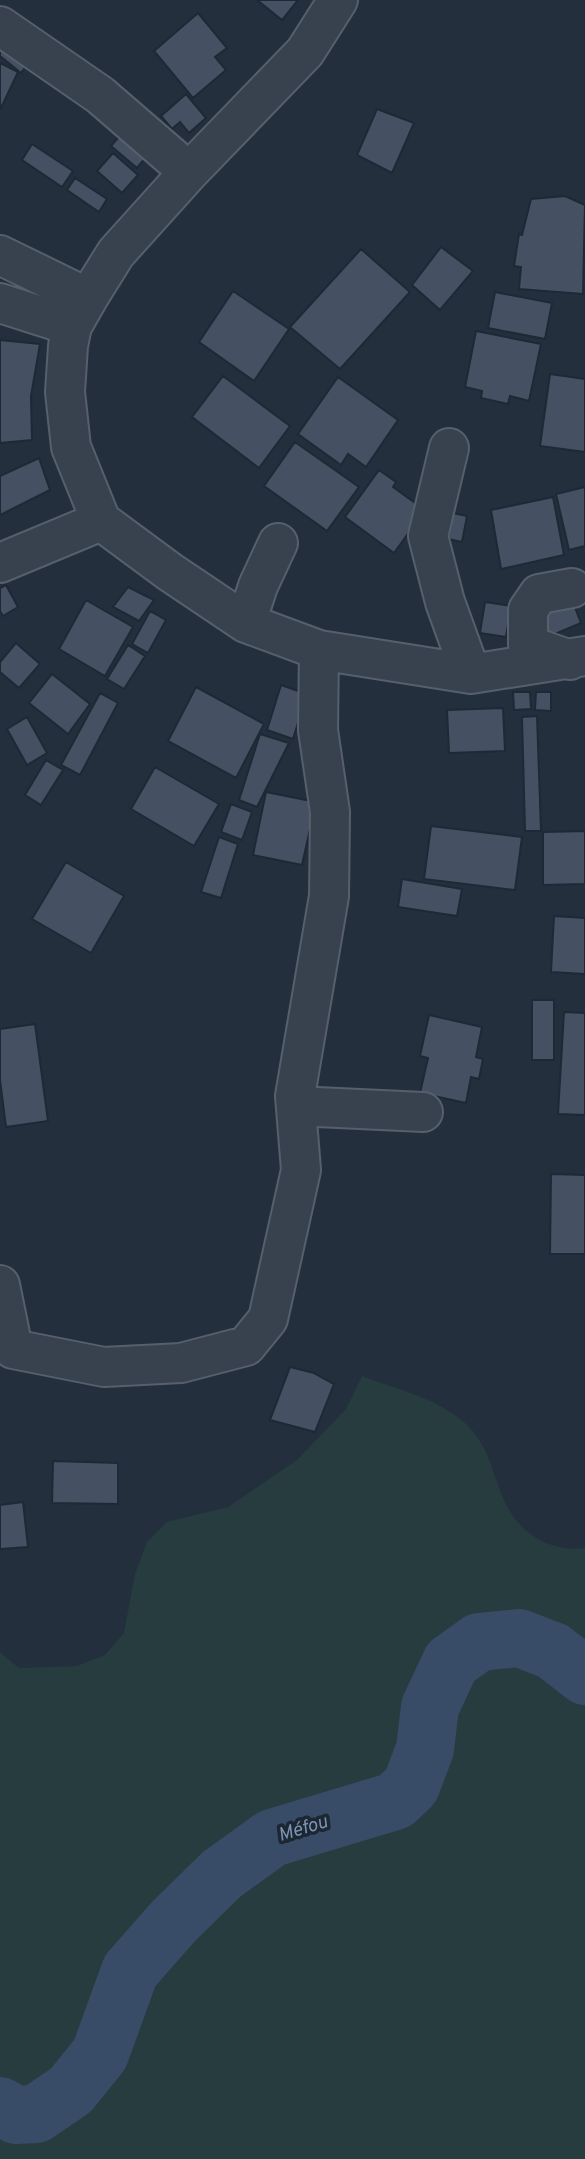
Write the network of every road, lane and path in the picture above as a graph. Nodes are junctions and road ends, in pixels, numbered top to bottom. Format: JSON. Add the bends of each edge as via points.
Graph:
{"nodes":[{"id":1,"x":338,"y":0,"type":"edge"},
{"id":2,"x":0,"y":26,"type":"edge"},
{"id":3,"x":189,"y":172,"type":"junction"},
{"id":4,"x":0,"y":255,"type":"edge"},
{"id":5,"x":0,"y":303,"type":"edge"},
{"id":6,"x":80,"y":312,"type":"junction"},
{"id":7,"x":449,"y":448,"type":"dead end"},
{"id":8,"x":101,"y":521,"type":"junction"},
{"id":9,"x":278,"y":543,"type":"dead end"},
{"id":10,"x":0,"y":563,"type":"edge"},
{"id":11,"x":572,"y":588,"type":"dead end"},
{"id":12,"x":246,"y":623,"type":"junction"},
{"id":13,"x":319,"y":650,"type":"junction"},
{"id":14,"x":577,"y":658,"type":"edge"},
{"id":15,"x":471,"y":674,"type":"junction"},
{"id":16,"x":296,"y":1106,"type":"junction"},
{"id":17,"x":423,"y":1112,"type":"dead end"},
{"id":18,"x":0,"y":1285,"type":"edge"},
{"id":19,"x":6,"y":1356,"type":"edge"}],
"edges":[{"from":1,"to":3,"type":"street","via":[[305,52]]},
{"from":2,"to":3,"type":"street","via":[[100,95]]},
{"from":3,"to":6,"type":"street","via":[[116,253]]},
{"from":4,"to":6,"type":"street"},
{"from":5,"to":6,"type":"street"},
{"from":6,"to":8,"type":"street","via":[[65,392],[71,447]]},
{"from":7,"to":15,"type":"street","via":[[428,536]]},
{"from":8,"to":10,"type":"street"},
{"from":8,"to":12,"type":"street"},
{"from":9,"to":12,"type":"street"},
{"from":11,"to":14,"type":"street","via":[[539,594],[528,610],[528,645]]},
{"from":12,"to":13,"type":"street"},
{"from":13,"to":15,"type":"street"},
{"from":13,"to":16,"type":"street","via":[[318,730],[330,812],[329,896]]},
{"from":14,"to":15,"type":"street"},
{"from":16,"to":17,"type":"street"},
{"from":16,"to":19,"type":"street","via":[[301,1170],[268,1319],[246,1346],[181,1363],[104,1367]]},
{"from":18,"to":19,"type":"street"}]}
